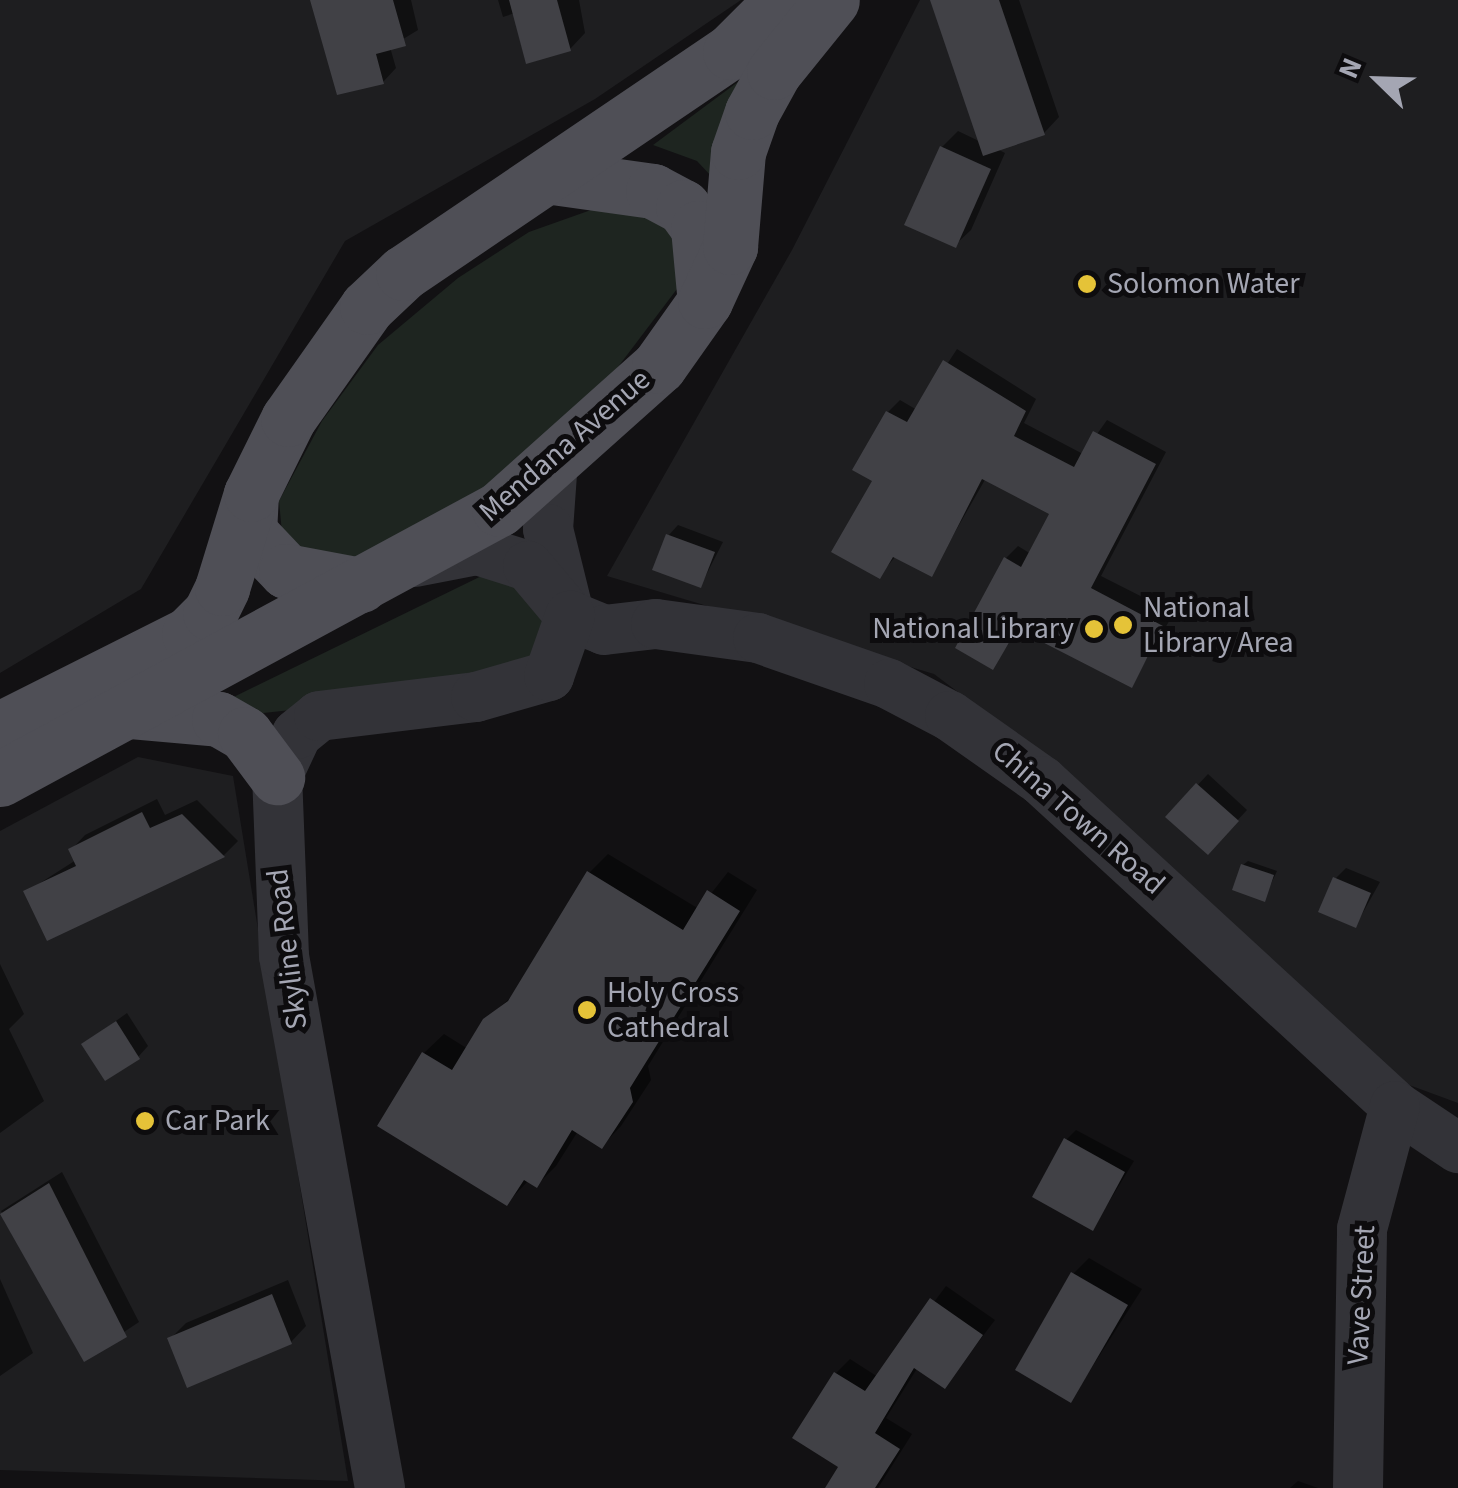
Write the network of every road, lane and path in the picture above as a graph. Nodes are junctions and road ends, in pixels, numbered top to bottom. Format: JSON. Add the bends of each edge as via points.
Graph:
{"nodes":[{"id":1,"x":782,"y":0,"type":"edge"},
{"id":2,"x":832,"y":0,"type":"edge"},
{"id":3,"x":552,"y":177,"type":"junction"},
{"id":4,"x":704,"y":301,"type":"junction"},
{"id":5,"x":553,"y":460,"type":"junction"},
{"id":6,"x":251,"y":494,"type":"junction"},
{"id":7,"x":409,"y":563,"type":"junction"},
{"id":8,"x":360,"y":584,"type":"junction"},
{"id":9,"x":570,"y":616,"type":"junction"},
{"id":10,"x":130,"y":711,"type":"junction"},
{"id":11,"x":0,"y":728,"type":"edge"},
{"id":12,"x":277,"y":776,"type":"junction"},
{"id":13,"x":0,"y":780,"type":"edge"},
{"id":14,"x":1396,"y":1106,"type":"junction"},
{"id":15,"x":1458,"y":1148,"type":"edge"},
{"id":16,"x":380,"y":1488,"type":"edge"},
{"id":17,"x":1358,"y":1488,"type":"edge"}],
"edges":[{"from":1,"to":3,"type":"main road","via":[[730,52]]},
{"from":2,"to":4,"type":"main road","name":"Mendana Avenue","via":[[774,72],[752,112],[738,152],[730,247]]},
{"from":3,"to":4,"type":"main road","via":[[654,191],[683,206],[698,228]]},
{"from":3,"to":6,"type":"main road","via":[[402,273],[367,307],[318,370]]},
{"from":4,"to":5,"type":"main road","name":"Mendana Avenue","via":[[659,366]]},
{"from":5,"to":7,"type":"main road","name":"Mendana Avenue","via":[[499,509]]},
{"from":5,"to":9,"type":"street","via":[[548,529]]},
{"from":6,"to":8,"type":"main road","via":[[249,532],[286,572]]},
{"from":6,"to":11,"type":"main road","via":[[222,588],[189,634]]},
{"from":7,"to":8,"type":"main road","name":"Mendana Avenue"},
{"from":7,"to":9,"type":"street","via":[[477,550],[528,566]]},
{"from":8,"to":10,"type":"main road","name":"Mendana Avenue"},
{"from":9,"to":12,"type":"street","name":"Skyline Road","via":[[549,676],[476,697],[320,716],[297,734]]},
{"from":9,"to":14,"type":"street","name":"China Town Road","via":[[604,630],[656,624],[758,638],[889,684],[950,716],[1042,781]]},
{"from":10,"to":12,"type":"main road","via":[[219,719],[244,734]]},
{"from":10,"to":13,"type":"main road","name":"Mendana Avenue"},
{"from":12,"to":16,"type":"street","name":"Skyline Road","via":[[284,956]]},
{"from":14,"to":15,"type":"street","name":"China Town Road"},
{"from":14,"to":17,"type":"street","name":"Vave Street","via":[[1362,1229]]}]}
